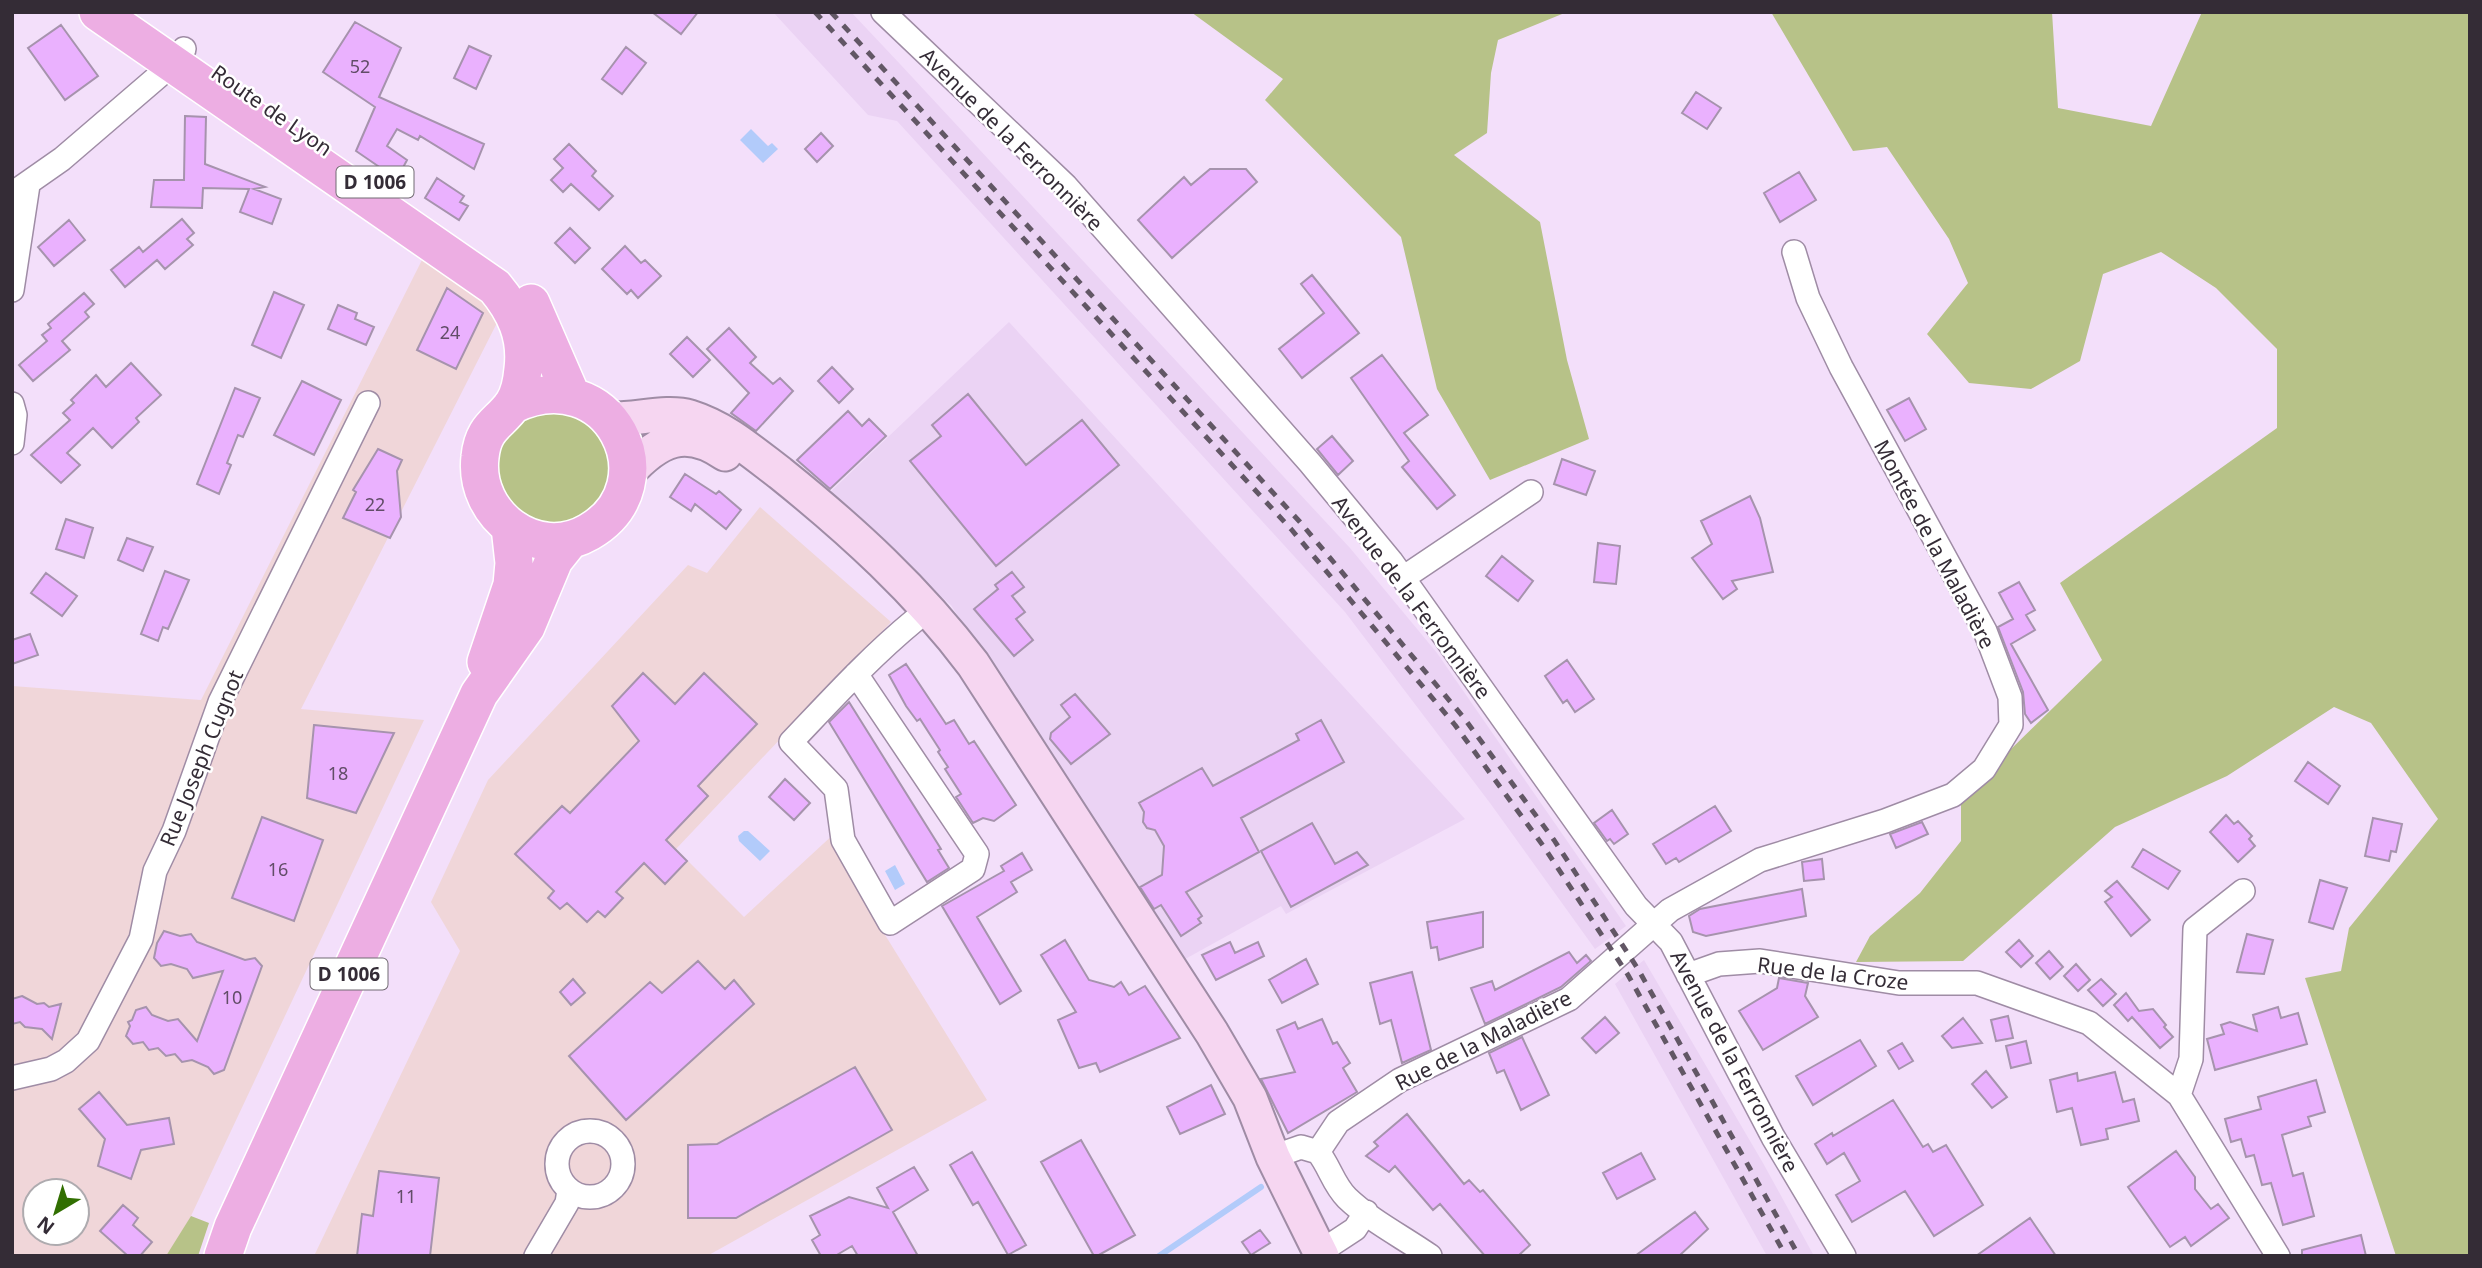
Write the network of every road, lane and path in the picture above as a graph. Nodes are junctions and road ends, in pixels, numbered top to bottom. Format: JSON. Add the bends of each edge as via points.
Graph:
{"nodes":[{"id":1,"x":98,"y":12,"type":"edge"},
{"id":2,"x":130,"y":12,"type":"edge"},
{"id":3,"x":883,"y":12,"type":"edge"},
{"id":4,"x":178,"y":56,"type":"junction"},
{"id":5,"x":20,"y":190,"type":"edge"},
{"id":6,"x":1794,"y":252,"type":"dead end"},
{"id":7,"x":12,"y":290,"type":"edge"},
{"id":8,"x":571,"y":395,"type":"junction"},
{"id":9,"x":368,"y":403,"type":"dead end"},
{"id":10,"x":12,"y":404,"type":"edge"},
{"id":11,"x":512,"y":405,"type":"junction"},
{"id":12,"x":610,"y":419,"type":"junction"},
{"id":13,"x":12,"y":443,"type":"edge"},
{"id":14,"x":628,"y":472,"type":"junction"},
{"id":15,"x":1531,"y":492,"type":"dead end"},
{"id":16,"x":510,"y":527,"type":"junction"},
{"id":17,"x":570,"y":540,"type":"junction"},
{"id":18,"x":1403,"y":578,"type":"junction"},
{"id":19,"x":915,"y":620,"type":"junction"},
{"id":20,"x":856,"y":674,"type":"junction"},
{"id":21,"x":479,"y":694,"type":"junction"},
{"id":22,"x":2243,"y":891,"type":"dead end"},
{"id":23,"x":1654,"y":924,"type":"junction"},
{"id":24,"x":1688,"y":975,"type":"junction"},
{"id":25,"x":12,"y":1078,"type":"edge"},
{"id":26,"x":2179,"y":1095,"type":"junction"},
{"id":27,"x":1318,"y":1152,"type":"junction"},
{"id":28,"x":1273,"y":1157,"type":"junction"},
{"id":29,"x":569,"y":1190,"type":"dead end"},
{"id":30,"x":1366,"y":1212,"type":"junction"},
{"id":31,"x":1321,"y":1254,"type":"edge"},
{"id":32,"x":223,"y":1256,"type":"edge"},
{"id":33,"x":536,"y":1256,"type":"edge"},
{"id":34,"x":1430,"y":1256,"type":"edge"},
{"id":35,"x":1843,"y":1256,"type":"edge"},
{"id":36,"x":2278,"y":1256,"type":"edge"}],
"edges":[{"from":1,"to":4,"type":"main road","number":"D 1006"},
{"from":2,"to":4,"type":"main road","name":"Route de Lyon","number":"D 1006"},
{"from":3,"to":18,"type":"street","name":"Avenue de la Ferronnière","via":[[1066,186],[1310,463]]},
{"from":4,"to":5,"type":"street","via":[[62,159]]},
{"from":4,"to":8,"type":"main road","name":"Route de Lyon","number":"D 1006","via":[[496,265],[518,284],[537,316]]},
{"from":4,"to":11,"type":"main road","name":"Route de Lyon","number":"D 1006","via":[[495,287],[518,319],[523,338],[523,370]]},
{"from":5,"to":7,"type":"street"},
{"from":6,"to":23,"type":"street","name":"Montée de la Maladière","via":[[1808,299],[1841,367],[1985,631],[2010,697],[2011,725],[1984,769],[1953,795],[1760,860],[1670,910]]},
{"from":8,"to":11,"type":"main road","via":[[541,394]]},
{"from":8,"to":12,"type":"main road"},
{"from":9,"to":25,"type":"street","name":"Rue Joseph Cugnot","via":[[219,702],[174,831],[155,871],[141,939],[94,1030],[66,1061]]},
{"from":10,"to":13,"type":"street"},
{"from":11,"to":16,"type":"main road","via":[[497,418],[480,455],[485,495]]},
{"from":12,"to":14,"type":"main road","via":[[621,435]]},
{"from":12,"to":28,"type":"main road","via":[[687,416],[721,429],[838,522],[943,624],[974,664],[1212,1033],[1250,1098]]},
{"from":14,"to":17,"type":"main road","via":[[624,491],[609,515],[588,533]]},
{"from":14,"to":19,"type":"main road","via":[[666,444],[697,438],[713,445],[826,535]]},
{"from":15,"to":18,"type":"street"},
{"from":16,"to":17,"type":"main road","via":[[528,537]]},
{"from":16,"to":21,"type":"main road","number":"D 1006","via":[[512,585]]},
{"from":17,"to":21,"type":"main road","number":"D 1006","via":[[554,560],[526,627]]},
{"from":18,"to":23,"type":"street","name":"Avenue de la Ferronnière","via":[[1636,906]]},
{"from":19,"to":20,"type":"street"},
{"from":19,"to":28,"type":"main road","via":[[959,674],[1147,962],[1235,1107]]},
{"from":20,"to":20,"type":"street","via":[[791,742],[836,789],[843,839],[890,923],[973,869],[977,854]]},
{"from":21,"to":32,"type":"main road","number":"D 1006"},
{"from":22,"to":26,"type":"street","via":[[2195,929],[2191,1059]]},
{"from":23,"to":24,"type":"street","name":"Avenue de la Ferronnière","via":[[1671,942]]},
{"from":23,"to":27,"type":"street","name":"Rue de la Maladière","via":[[1569,999],[1400,1080],[1338,1122]]},
{"from":24,"to":26,"type":"street","name":"Rue de la Croze","via":[[1719,964],[1760,961],[1899,983],[1978,983],[2089,1023]]},
{"from":24,"to":35,"type":"street","name":"Avenue de la Ferronnière","via":[[1773,1137]]},
{"from":26,"to":36,"type":"street","name":"Rue de la Croze"},
{"from":27,"to":28,"type":"street","via":[[1301,1147]]},
{"from":27,"to":30,"type":"street","via":[[1333,1181]]},
{"from":28,"to":31,"type":"main road"},
{"from":29,"to":33,"type":"street","via":[[567,1203]]},
{"from":30,"to":31,"type":"street","via":[[1355,1229]]},
{"from":30,"to":34,"type":"street"}]}
